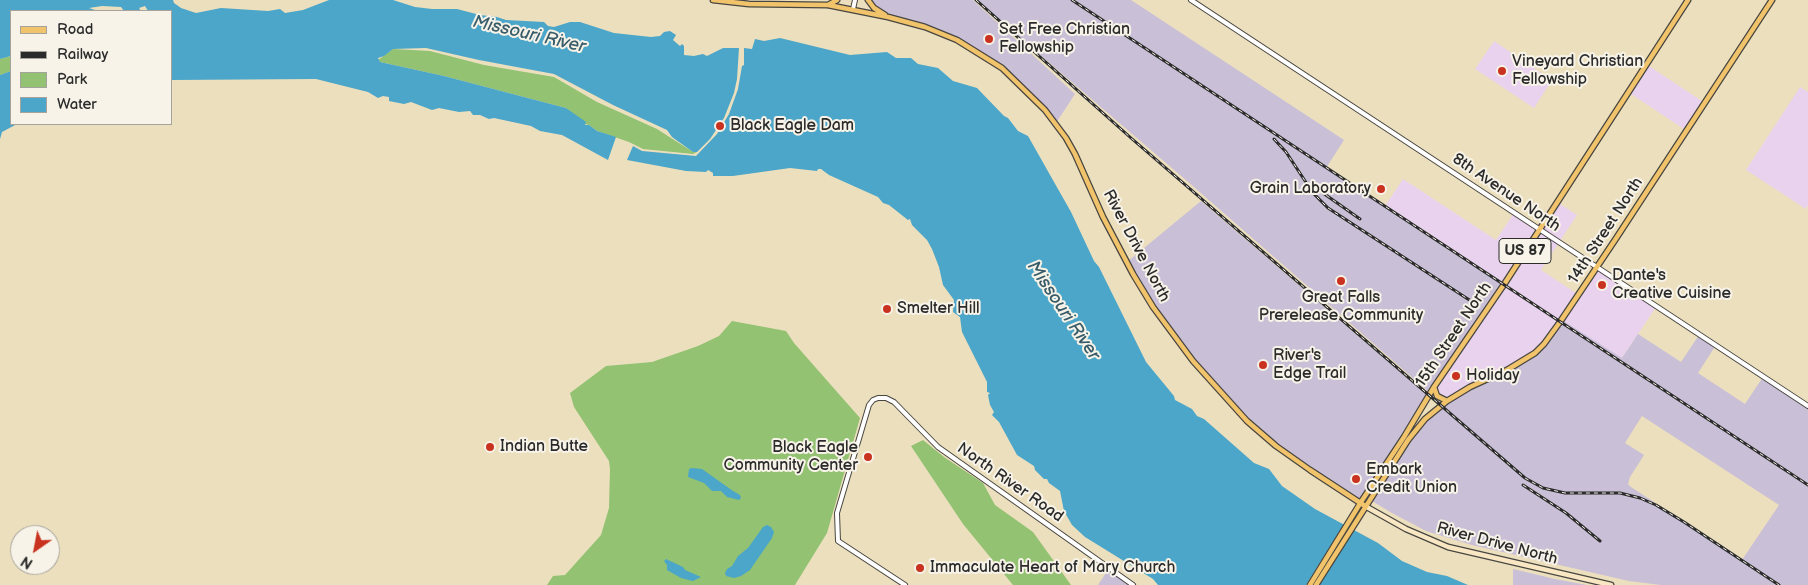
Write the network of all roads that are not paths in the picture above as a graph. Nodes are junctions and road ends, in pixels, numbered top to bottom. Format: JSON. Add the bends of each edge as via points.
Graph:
{"nodes":[{"id":1,"x":713,"y":0,"type":"edge"},
{"id":2,"x":838,"y":0,"type":"edge"},
{"id":3,"x":855,"y":0,"type":"edge"},
{"id":4,"x":868,"y":0,"type":"edge"},
{"id":5,"x":1191,"y":0,"type":"edge"},
{"id":6,"x":1688,"y":0,"type":"edge"},
{"id":7,"x":1772,"y":0,"type":"edge"},
{"id":8,"x":828,"y":5,"type":"junction"},
{"id":9,"x":853,"y":9,"type":"junction"},
{"id":10,"x":888,"y":17,"type":"junction"},
{"id":11,"x":1539,"y":229,"type":"junction"},
{"id":12,"x":1597,"y":268,"type":"junction"},
{"id":13,"x":1434,"y":387,"type":"junction"},
{"id":14,"x":1447,"y":400,"type":"junction"},
{"id":15,"x":1808,"y":406,"type":"edge"},
{"id":16,"x":1416,"y":429,"type":"joint"},
{"id":17,"x":1363,"y":504,"type":"junction"},
{"id":18,"x":1357,"y":514,"type":"junction"},
{"id":19,"x":905,"y":585,"type":"edge"},
{"id":20,"x":1133,"y":585,"type":"edge"},
{"id":21,"x":1310,"y":585,"type":"edge"},
{"id":22,"x":1316,"y":585,"type":"edge"},
{"id":23,"x":1611,"y":585,"type":"edge"}],
"edges":[{"from":1,"to":8,"type":"main road","name":"River Drive North"},
{"from":2,"to":8,"type":"main road"},
{"from":3,"to":9,"type":"street"},
{"from":4,"to":10,"type":"main road"},
{"from":5,"to":11,"type":"street","name":"8th Avenue North"},
{"from":6,"to":11,"type":"main road","name":"15th Street North","number":"US 87"},
{"from":7,"to":12,"type":"main road","name":"14th Street North","number":"US 87"},
{"from":8,"to":9,"type":"main road","name":"River Drive North"},
{"from":9,"to":10,"type":"main road","name":"River Drive North"},
{"from":10,"to":17,"type":"main road","name":"River Drive North","via":[[934,30],[972,48],[1002,68],[1032,95],[1066,138],[1133,274],[1182,349],[1264,436],[1290,457]]},
{"from":11,"to":12,"type":"street","name":"8th Avenue North"},
{"from":11,"to":13,"type":"main road","name":"15th Street North","number":"US 87"},
{"from":12,"to":14,"type":"main road","name":"14th Street North","number":"US 87","via":[[1535,353]]},
{"from":12,"to":15,"type":"street","name":"8th Avenue North"},
{"from":13,"to":14,"type":"main road","via":[[1437,396]]},
{"from":13,"to":17,"type":"main road","name":"15th Street North","number":"US 87"},
{"from":14,"to":16,"type":"main road","name":"14th Street North","number":"US 87"},
{"from":16,"to":17,"type":"main road","name":"15th Street North","number":"US 87"},
{"from":17,"to":18,"type":"main road","name":"15th Street North","number":"US 87"},
{"from":17,"to":23,"type":"main road","name":"River Drive North","via":[[1406,529],[1448,547]]},
{"from":18,"to":21,"type":"main road","name":"15th Street North","number":"US 87"},
{"from":18,"to":22,"type":"main road","name":"15th Street North","number":"US 87"},
{"from":19,"to":20,"type":"street","name":"North River Road","via":[[838,542],[837,513],[869,405],[878,398],[894,402],[938,447]]}]}
